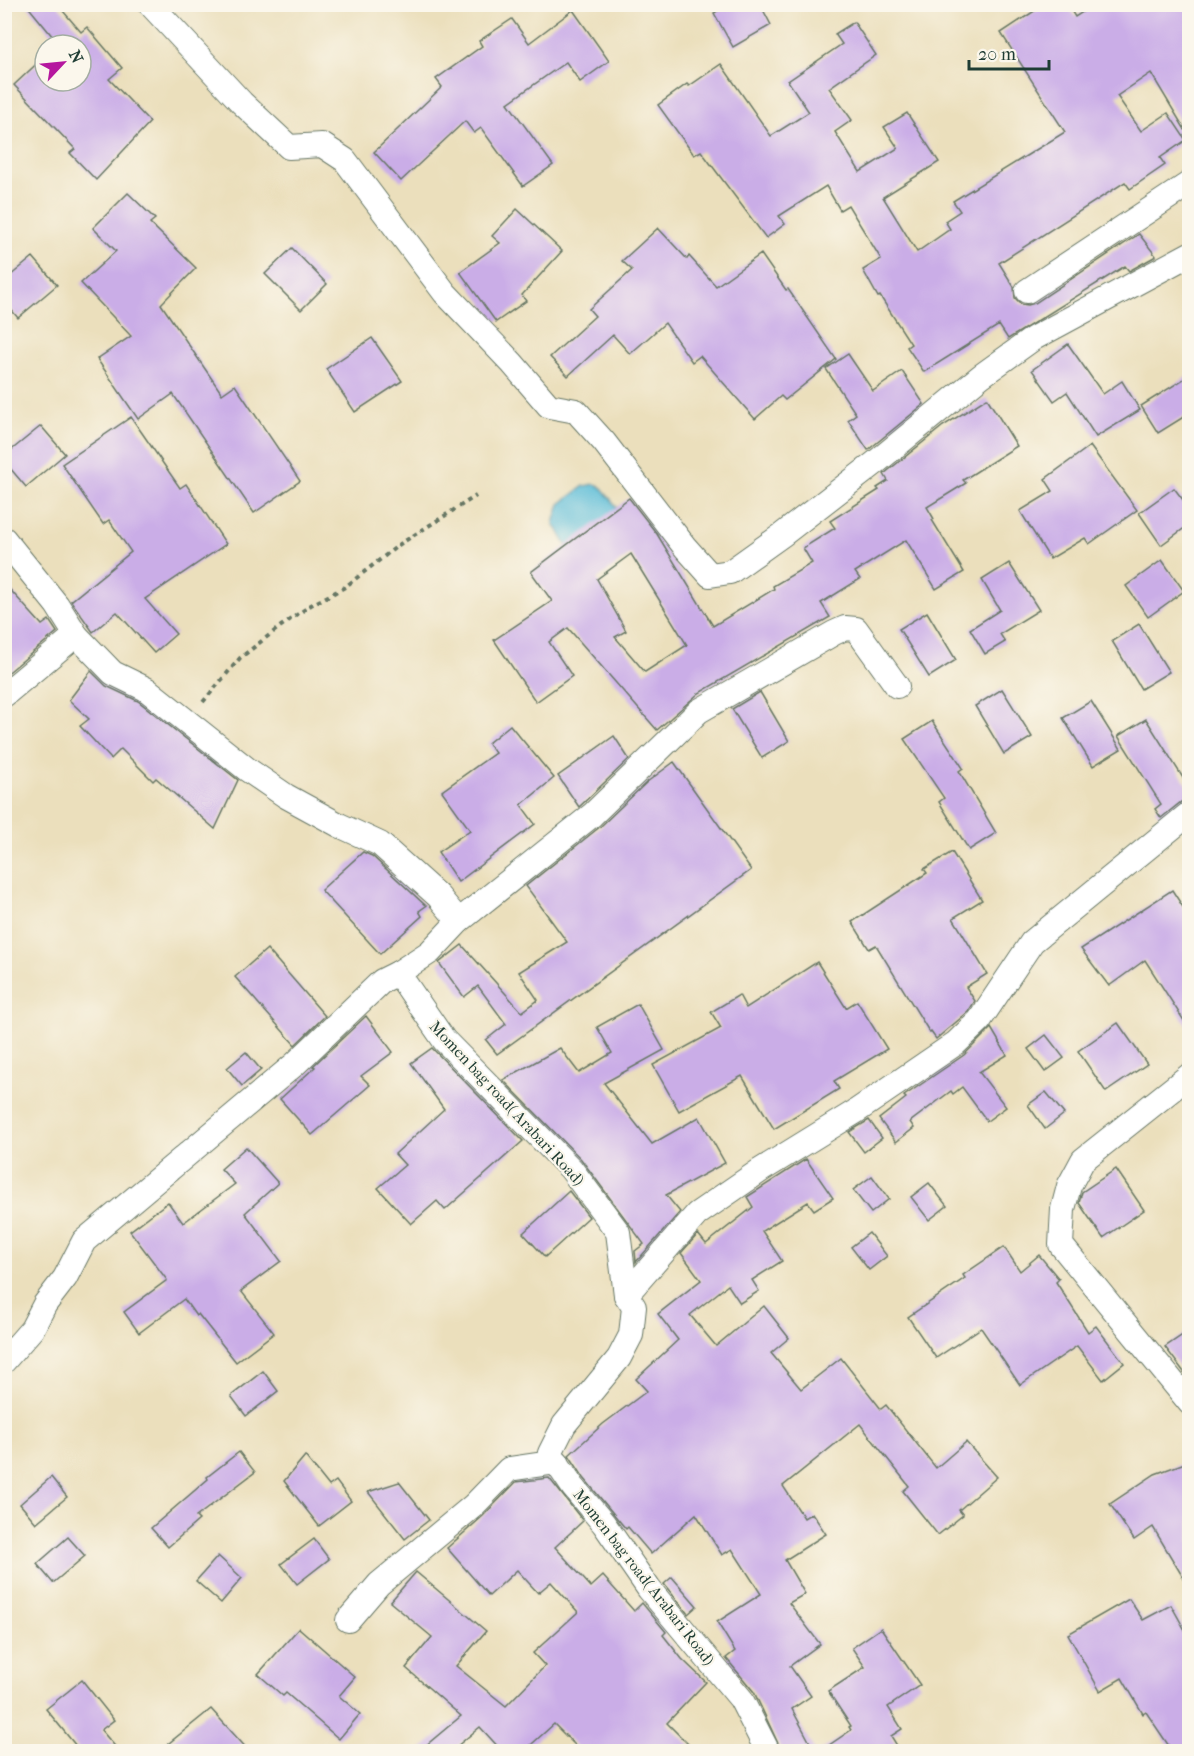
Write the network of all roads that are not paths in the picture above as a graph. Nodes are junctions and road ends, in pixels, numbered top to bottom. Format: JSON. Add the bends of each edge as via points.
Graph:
{"nodes":[{"id":1,"x":150,"y":4,"type":"edge"},
{"id":2,"x":1190,"y":183,"type":"edge"},
{"id":3,"x":1190,"y":254,"type":"edge"},
{"id":4,"x":1027,"y":291,"type":"dead end"},
{"id":5,"x":4,"y":538,"type":"edge"},
{"id":6,"x":76,"y":635,"type":"junction"},
{"id":7,"x":897,"y":686,"type":"dead end"},
{"id":8,"x":4,"y":695,"type":"edge"},
{"id":9,"x":1190,"y":813,"type":"edge"},
{"id":10,"x":459,"y":921,"type":"junction"},
{"id":11,"x":398,"y":973,"type":"junction"},
{"id":12,"x":1190,"y":1075,"type":"edge"},
{"id":13,"x":626,"y":1295,"type":"junction"},
{"id":14,"x":4,"y":1361,"type":"edge"},
{"id":15,"x":1190,"y":1403,"type":"edge"},
{"id":16,"x":557,"y":1462,"type":"junction"},
{"id":17,"x":348,"y":1620,"type":"dead end"},
{"id":18,"x":768,"y":1752,"type":"edge"}],
"edges":[{"from":1,"to":3,"type":"street","via":[[242,103],[289,147],[322,145],[345,160],[445,293],[549,406],[576,411],[710,574],[730,572],[782,535],[1034,338]]},
{"from":2,"to":4,"type":"street"},
{"from":5,"to":6,"type":"street"},
{"from":6,"to":8,"type":"street"},
{"from":6,"to":10,"type":"street","via":[[113,673],[146,689],[248,770],[286,796],[380,844],[438,896]]},
{"from":7,"to":10,"type":"street","via":[[856,629],[834,633],[699,711],[592,816]]},
{"from":9,"to":13,"type":"street","via":[[1032,942],[979,1022],[956,1043],[698,1214]]},
{"from":10,"to":11,"type":"street","via":[[430,952]]},
{"from":11,"to":13,"type":"street","name":"Momen bag road( Arabari Road)","via":[[444,1040],[571,1169],[618,1232]]},
{"from":11,"to":14,"type":"street","via":[[382,981],[295,1065],[84,1241],[32,1329]]},
{"from":12,"to":15,"type":"street","via":[[1083,1160],[1069,1186],[1063,1209],[1061,1245]]},
{"from":13,"to":16,"type":"street","name":"Momen bag road( Arabari Road)","via":[[634,1307],[631,1335],[619,1358],[564,1425],[550,1453]]},
{"from":16,"to":17,"type":"street","via":[[509,1469],[473,1506],[379,1584]]},
{"from":16,"to":18,"type":"street","name":"Momen bag road( Arabari Road)","via":[[649,1589],[741,1699]]}]}
